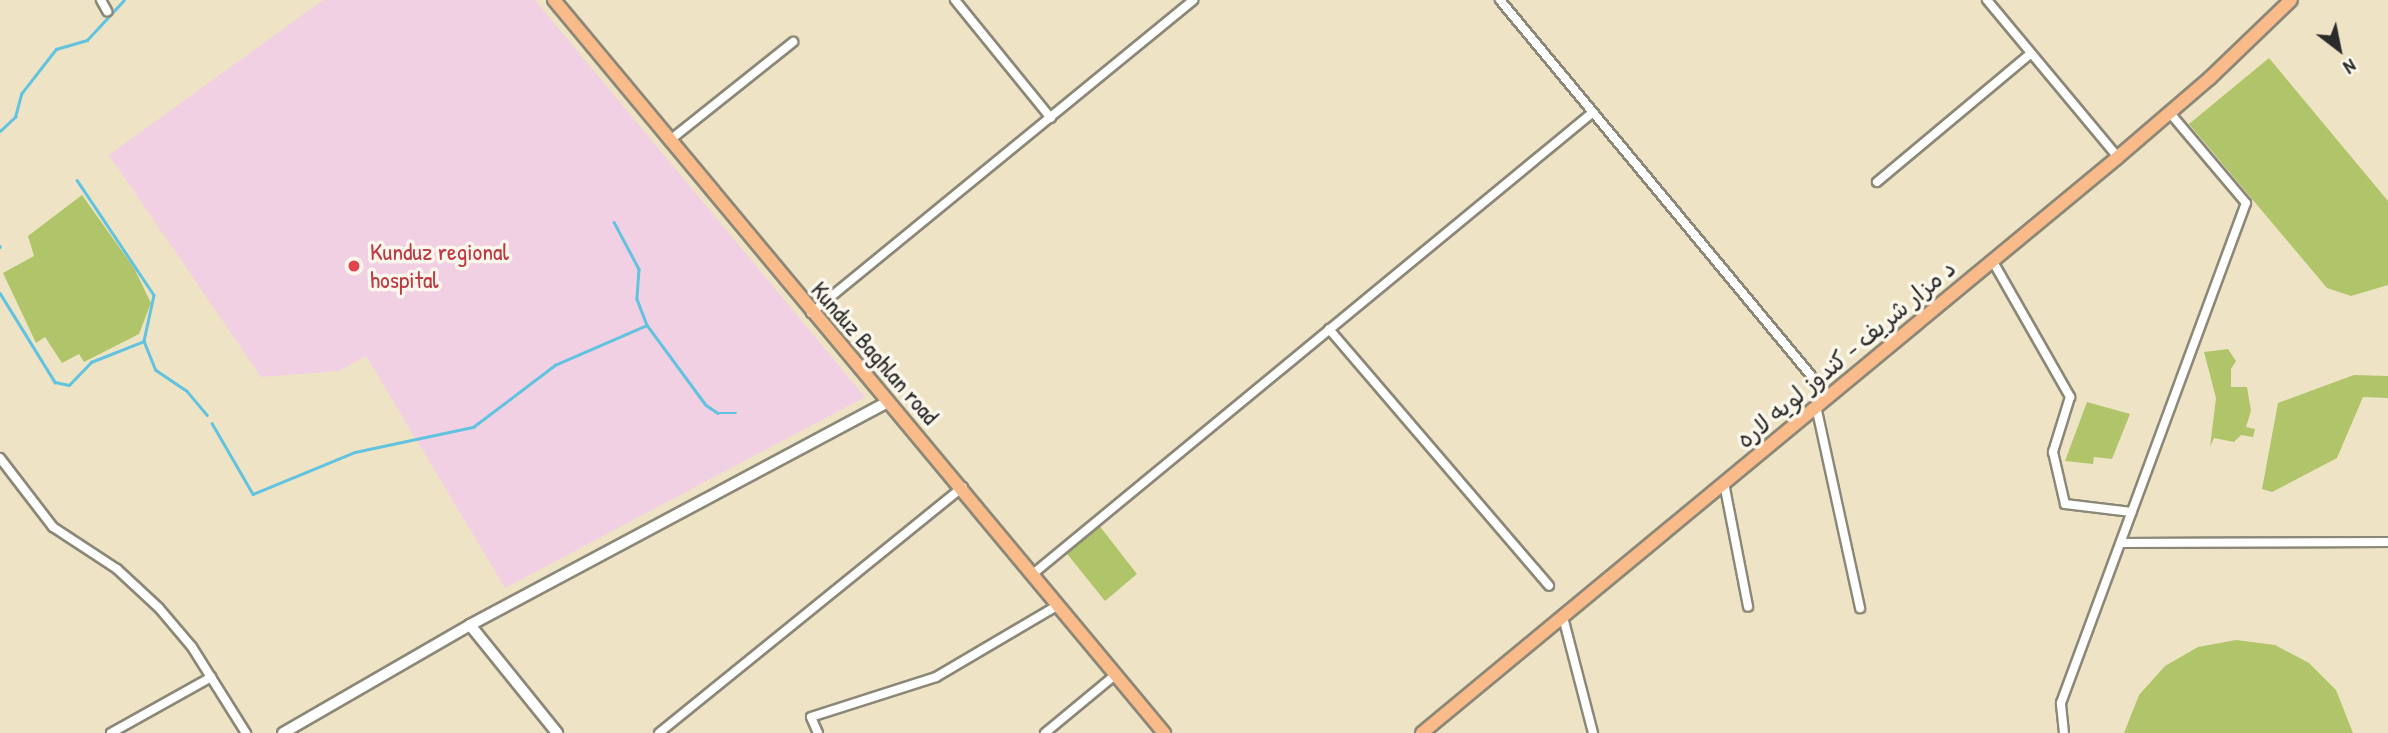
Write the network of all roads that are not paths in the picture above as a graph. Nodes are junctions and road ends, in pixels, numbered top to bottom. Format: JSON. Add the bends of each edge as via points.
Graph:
{"nodes":[{"id":1,"x":101,"y":0,"type":"edge"},
{"id":2,"x":554,"y":0,"type":"edge"},
{"id":3,"x":956,"y":0,"type":"edge"},
{"id":4,"x":1193,"y":0,"type":"edge"},
{"id":5,"x":1500,"y":0,"type":"edge"},
{"id":6,"x":1987,"y":0,"type":"edge"},
{"id":7,"x":2291,"y":0,"type":"edge"},
{"id":8,"x":107,"y":11,"type":"dead end"},
{"id":9,"x":793,"y":42,"type":"dead end"},
{"id":10,"x":2030,"y":54,"type":"junction"},
{"id":11,"x":1592,"y":113,"type":"junction"},
{"id":12,"x":2171,"y":113,"type":"junction"},
{"id":13,"x":1051,"y":118,"type":"junction"},
{"id":14,"x":669,"y":141,"type":"junction"},
{"id":15,"x":2118,"y":157,"type":"junction"},
{"id":16,"x":1877,"y":183,"type":"dead end"},
{"id":17,"x":1992,"y":260,"type":"junction"},
{"id":18,"x":811,"y":313,"type":"junction"},
{"id":19,"x":1329,"y":329,"type":"junction"},
{"id":20,"x":1828,"y":396,"type":"junction"},
{"id":21,"x":888,"y":402,"type":"junction"},
{"id":22,"x":1816,"y":406,"type":"junction"},
{"id":23,"x":0,"y":458,"type":"edge"},
{"id":24,"x":1724,"y":483,"type":"junction"},
{"id":25,"x":963,"y":487,"type":"junction"},
{"id":26,"x":2133,"y":512,"type":"junction"},
{"id":27,"x":2388,"y":542,"type":"edge"},
{"id":28,"x":2121,"y":543,"type":"junction"},
{"id":29,"x":1034,"y":573,"type":"junction"},
{"id":30,"x":1549,"y":586,"type":"dead end"},
{"id":31,"x":1058,"y":605,"type":"junction"},
{"id":32,"x":1748,"y":607,"type":"dead end"},
{"id":33,"x":1860,"y":608,"type":"dead end"},
{"id":34,"x":1563,"y":617,"type":"junction"},
{"id":35,"x":470,"y":625,"type":"junction"},
{"id":36,"x":1114,"y":676,"type":"junction"},
{"id":37,"x":211,"y":677,"type":"junction"},
{"id":38,"x":111,"y":733,"type":"edge"},
{"id":39,"x":246,"y":733,"type":"edge"},
{"id":40,"x":283,"y":733,"type":"edge"},
{"id":41,"x":557,"y":733,"type":"edge"},
{"id":42,"x":659,"y":733,"type":"edge"},
{"id":43,"x":818,"y":733,"type":"edge"},
{"id":44,"x":1045,"y":733,"type":"edge"},
{"id":45,"x":1164,"y":733,"type":"edge"},
{"id":46,"x":1422,"y":733,"type":"edge"},
{"id":47,"x":1593,"y":733,"type":"edge"},
{"id":48,"x":2064,"y":733,"type":"edge"}],
"edges":[{"from":1,"to":8,"type":"street"},
{"from":2,"to":14,"type":"main road","name":"Kunduz Baghlan road"},
{"from":3,"to":13,"type":"street"},
{"from":4,"to":13,"type":"street"},
{"from":5,"to":11,"type":"street"},
{"from":6,"to":10,"type":"street"},
{"from":7,"to":12,"type":"main road","name":"د مزار شریف - کندوز لویه لاره"},
{"from":9,"to":14,"type":"street"},
{"from":10,"to":15,"type":"street"},
{"from":10,"to":16,"type":"street"},
{"from":11,"to":19,"type":"street"},
{"from":11,"to":20,"type":"street"},
{"from":12,"to":15,"type":"main road","name":"د مزار شریف - کندوز لویه لاره"},
{"from":12,"to":26,"type":"street","via":[[2246,203]]},
{"from":13,"to":18,"type":"street"},
{"from":14,"to":18,"type":"main road","name":"Kunduz Baghlan road"},
{"from":15,"to":17,"type":"main road","name":"د مزار شریف - کندوز لویه لاره"},
{"from":17,"to":20,"type":"main road","name":"د مزار شریف - کندوز لویه لاره"},
{"from":17,"to":26,"type":"street","via":[[2070,397],[2053,452],[2065,504]]},
{"from":18,"to":21,"type":"main road","name":"Kunduz Baghlan road"},
{"from":19,"to":29,"type":"street"},
{"from":19,"to":30,"type":"street"},
{"from":20,"to":22,"type":"main road","name":"د مزار شریف - کندوز لویه لاره"},
{"from":21,"to":25,"type":"main road","name":"Kunduz Baghlan road"},
{"from":21,"to":35,"type":"street"},
{"from":22,"to":24,"type":"main road","name":"د مزار شریف - کندوز لویه لاره"},
{"from":22,"to":33,"type":"street"},
{"from":23,"to":37,"type":"street","via":[[53,527],[117,569],[159,608]]},
{"from":24,"to":32,"type":"street"},
{"from":24,"to":34,"type":"main road","name":"د مزار شریف - کندوز لویه لاره"},
{"from":25,"to":29,"type":"main road","name":"Kunduz Baghlan road"},
{"from":25,"to":42,"type":"street"},
{"from":26,"to":28,"type":"street"},
{"from":27,"to":28,"type":"street"},
{"from":28,"to":48,"type":"street","via":[[2061,703]]},
{"from":29,"to":31,"type":"main road","name":"Kunduz Baghlan road"},
{"from":31,"to":36,"type":"main road","name":"Kunduz Baghlan road"},
{"from":31,"to":43,"type":"street","via":[[936,677],[811,717]]},
{"from":34,"to":46,"type":"main road","name":"د مزار شریف - کندوز لویه لاره"},
{"from":34,"to":47,"type":"street"},
{"from":35,"to":40,"type":"street"},
{"from":35,"to":41,"type":"street"},
{"from":36,"to":44,"type":"street"},
{"from":36,"to":45,"type":"main road","name":"Kunduz Baghlan road"},
{"from":37,"to":38,"type":"street"},
{"from":37,"to":39,"type":"street"}]}
